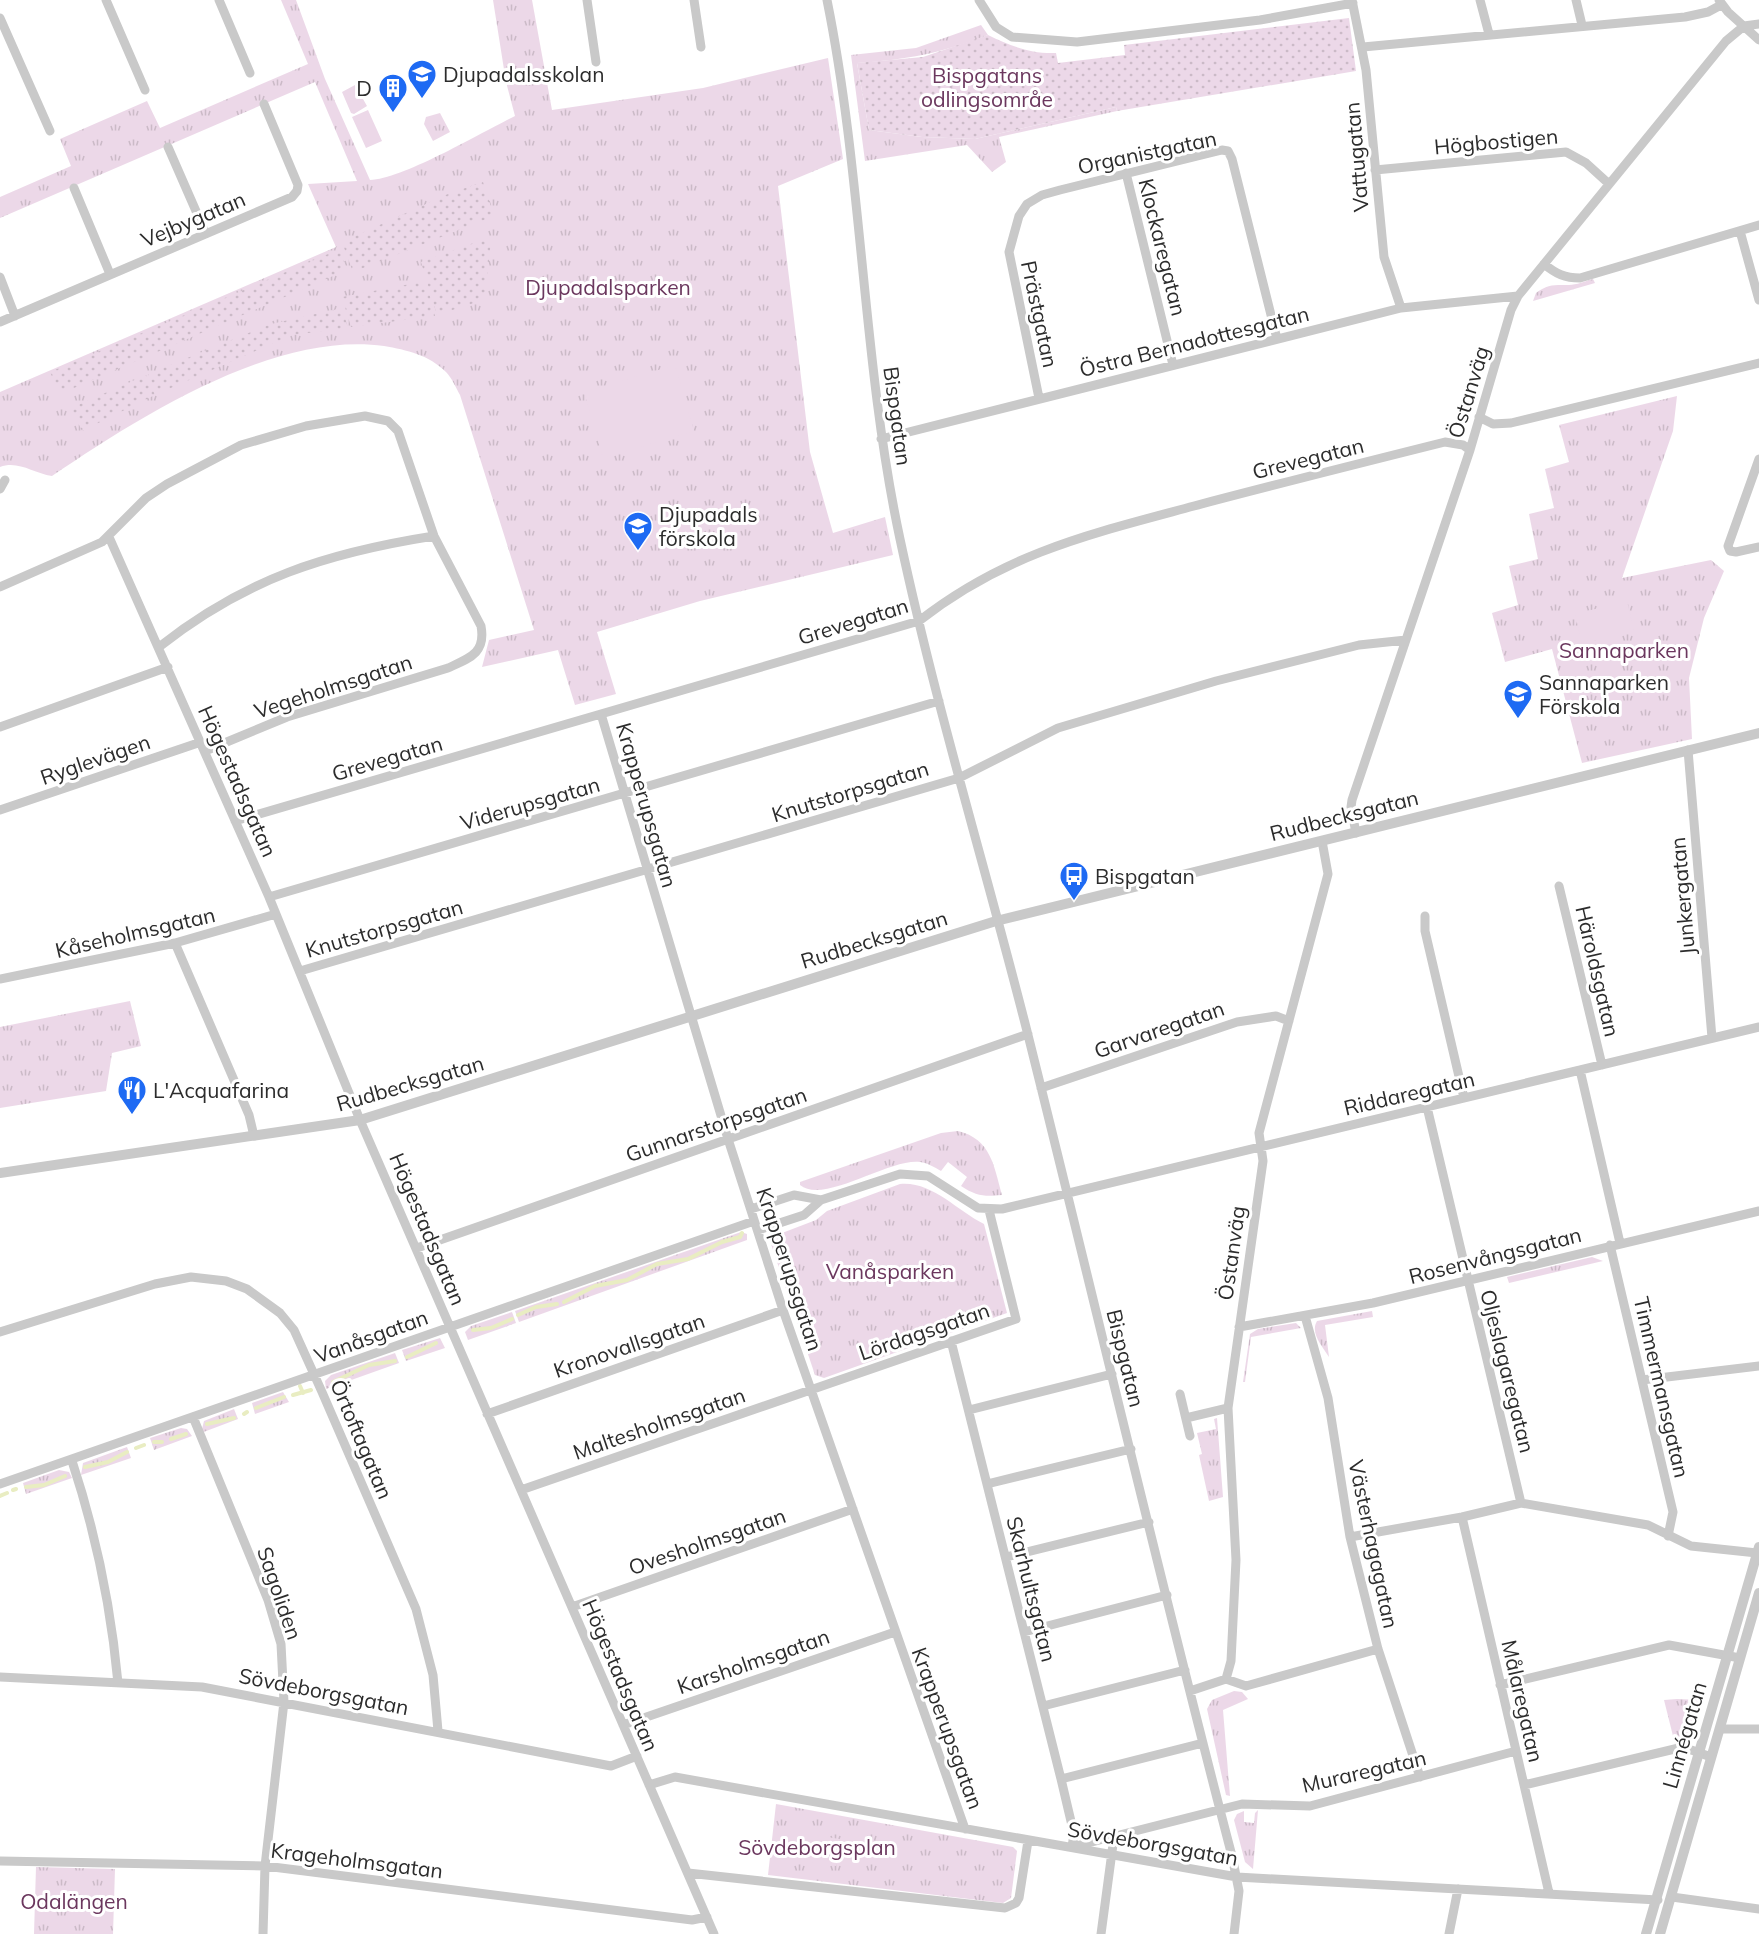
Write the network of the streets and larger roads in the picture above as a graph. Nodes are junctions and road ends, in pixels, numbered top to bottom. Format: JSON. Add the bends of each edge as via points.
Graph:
{"nodes":[{"id":1,"x":106,"y":0,"type":"edge"},
{"id":2,"x":219,"y":0,"type":"edge"},
{"id":3,"x":586,"y":0,"type":"edge"},
{"id":4,"x":694,"y":0,"type":"edge"},
{"id":5,"x":827,"y":0,"type":"edge"},
{"id":6,"x":979,"y":0,"type":"edge"},
{"id":7,"x":1480,"y":0,"type":"edge"},
{"id":8,"x":1576,"y":0,"type":"edge"},
{"id":9,"x":1353,"y":2,"type":"edge"},
{"id":10,"x":1720,"y":2,"type":"edge"},
{"id":11,"x":0,"y":18,"type":"edge"},
{"id":12,"x":1759,"y":24,"type":"edge"},
{"id":13,"x":1582,"y":25,"type":"junction"},
{"id":14,"x":1744,"y":26,"type":"junction"},
{"id":15,"x":1489,"y":34,"type":"junction"},
{"id":16,"x":1759,"y":40,"type":"edge"},
{"id":17,"x":701,"y":47,"type":"dead end"},
{"id":18,"x":1363,"y":47,"type":"junction"},
{"id":19,"x":596,"y":62,"type":"dead end"},
{"id":20,"x":250,"y":73,"type":"dead end"},
{"id":21,"x":145,"y":90,"type":"dead end"},
{"id":22,"x":264,"y":104,"type":"dead end"},
{"id":23,"x":50,"y":131,"type":"dead end"},
{"id":24,"x":168,"y":147,"type":"dead end"},
{"id":25,"x":1375,"y":170,"type":"junction"},
{"id":26,"x":1126,"y":173,"type":"junction"},
{"id":27,"x":1608,"y":183,"type":"junction"},
{"id":28,"x":74,"y":188,"type":"dead end"},
{"id":29,"x":1027,"y":204,"type":"joint"},
{"id":30,"x":1759,"y":225,"type":"edge"},
{"id":31,"x":1740,"y":231,"type":"junction"},
{"id":32,"x":206,"y":234,"type":"junction"},
{"id":33,"x":1544,"y":264,"type":"junction"},
{"id":34,"x":110,"y":274,"type":"junction"},
{"id":35,"x":0,"y":277,"type":"edge"},
{"id":36,"x":1518,"y":296,"type":"junction"},
{"id":37,"x":1759,"y":300,"type":"edge"},
{"id":38,"x":1401,"y":308,"type":"junction"},
{"id":39,"x":15,"y":316,"type":"junction"},
{"id":40,"x":0,"y":322,"type":"edge"},
{"id":41,"x":1277,"y":339,"type":"junction"},
{"id":42,"x":1759,"y":363,"type":"edge"},
{"id":43,"x":1173,"y":365,"type":"junction"},
{"id":44,"x":1040,"y":398,"type":"junction"},
{"id":45,"x":1479,"y":417,"type":"junction"},
{"id":46,"x":881,"y":439,"type":"junction"},
{"id":47,"x":1470,"y":450,"type":"junction"},
{"id":48,"x":1759,"y":459,"type":"edge"},
{"id":49,"x":5,"y":480,"type":"dead end"},
{"id":50,"x":0,"y":489,"type":"edge"},
{"id":51,"x":434,"y":536,"type":"junction"},
{"id":52,"x":109,"y":537,"type":"junction"},
{"id":53,"x":1759,"y":547,"type":"edge"},
{"id":54,"x":0,"y":587,"type":"edge"},
{"id":55,"x":919,"y":621,"type":"junction"},
{"id":56,"x":1406,"y":640,"type":"junction"},
{"id":57,"x":159,"y":646,"type":"junction"},
{"id":58,"x":168,"y":667,"type":"junction"},
{"id":59,"x":939,"y":701,"type":"junction"},
{"id":60,"x":602,"y":714,"type":"junction"},
{"id":61,"x":0,"y":727,"type":"edge"},
{"id":62,"x":1759,"y":732,"type":"edge"},
{"id":63,"x":203,"y":747,"type":"junction"},
{"id":64,"x":1688,"y":750,"type":"junction"},
{"id":65,"x":959,"y":778,"type":"junction"},
{"id":66,"x":625,"y":794,"type":"junction"},
{"id":67,"x":0,"y":810,"type":"edge"},
{"id":68,"x":235,"y":821,"type":"junction"},
{"id":69,"x":1356,"y":832,"type":"junction"},
{"id":70,"x":1322,"y":841,"type":"junction"},
{"id":71,"x":648,"y":871,"type":"junction"},
{"id":72,"x":1559,"y":886,"type":"dead end"},
{"id":73,"x":269,"y":897,"type":"junction"},
{"id":74,"x":276,"y":914,"type":"junction"},
{"id":75,"x":1425,"y":916,"type":"dead end"},
{"id":76,"x":996,"y":921,"type":"junction"},
{"id":77,"x":174,"y":943,"type":"junction"},
{"id":78,"x":300,"y":971,"type":"junction"},
{"id":79,"x":0,"y":979,"type":"edge"},
{"id":80,"x":691,"y":1015,"type":"junction"},
{"id":81,"x":1289,"y":1021,"type":"junction"},
{"id":82,"x":1759,"y":1027,"type":"edge"},
{"id":83,"x":1028,"y":1034,"type":"junction"},
{"id":84,"x":1712,"y":1038,"type":"junction"},
{"id":85,"x":1602,"y":1065,"type":"junction"},
{"id":86,"x":1580,"y":1070,"type":"junction"},
{"id":87,"x":1041,"y":1088,"type":"junction"},
{"id":88,"x":1464,"y":1098,"type":"junction"},
{"id":89,"x":1427,"y":1107,"type":"junction"},
{"id":90,"x":360,"y":1120,"type":"junction"},
{"id":91,"x":254,"y":1136,"type":"junction"},
{"id":92,"x":728,"y":1139,"type":"junction"},
{"id":93,"x":1261,"y":1146,"type":"junction"},
{"id":94,"x":0,"y":1173,"type":"edge"},
{"id":95,"x":1067,"y":1193,"type":"junction"},
{"id":96,"x":821,"y":1200,"type":"junction"},
{"id":97,"x":751,"y":1209,"type":"junction"},
{"id":98,"x":989,"y":1210,"type":"junction"},
{"id":99,"x":1759,"y":1210,"type":"edge"},
{"id":100,"x":756,"y":1225,"type":"junction"},
{"id":101,"x":1615,"y":1244,"type":"junction"},
{"id":102,"x":417,"y":1248,"type":"junction"},
{"id":103,"x":1467,"y":1280,"type":"junction"},
{"id":104,"x":783,"y":1310,"type":"junction"},
{"id":105,"x":1305,"y":1316,"type":"junction"},
{"id":106,"x":450,"y":1327,"type":"junction"},
{"id":107,"x":1239,"y":1327,"type":"junction"},
{"id":108,"x":0,"y":1332,"type":"edge"},
{"id":109,"x":951,"y":1341,"type":"junction"},
{"id":110,"x":1759,"y":1366,"type":"edge"},
{"id":111,"x":1112,"y":1374,"type":"junction"},
{"id":112,"x":315,"y":1375,"type":"junction"},
{"id":113,"x":1642,"y":1380,"type":"junction"},
{"id":114,"x":809,"y":1389,"type":"junction"},
{"id":115,"x":1180,"y":1394,"type":"dead end"},
{"id":116,"x":1228,"y":1408,"type":"junction"},
{"id":117,"x":969,"y":1410,"type":"junction"},
{"id":118,"x":487,"y":1414,"type":"junction"},
{"id":119,"x":193,"y":1417,"type":"junction"},
{"id":120,"x":1186,"y":1418,"type":"junction"},
{"id":121,"x":1190,"y":1437,"type":"dead end"},
{"id":122,"x":1131,"y":1449,"type":"junction"},
{"id":123,"x":72,"y":1461,"type":"junction"},
{"id":124,"x":0,"y":1484,"type":"edge"},
{"id":125,"x":987,"y":1484,"type":"junction"},
{"id":126,"x":521,"y":1490,"type":"junction"},
{"id":127,"x":1521,"y":1503,"type":"junction"},
{"id":128,"x":853,"y":1509,"type":"junction"},
{"id":129,"x":1462,"y":1517,"type":"junction"},
{"id":130,"x":1149,"y":1522,"type":"junction"},
{"id":131,"x":1668,"y":1536,"type":"junction"},
{"id":132,"x":1350,"y":1537,"type":"junction"},
{"id":133,"x":1758,"y":1550,"type":"edge"},
{"id":134,"x":1006,"y":1557,"type":"junction"},
{"id":135,"x":1759,"y":1593,"type":"edge"},
{"id":136,"x":1167,"y":1595,"type":"junction"},
{"id":137,"x":573,"y":1607,"type":"junction"},
{"id":138,"x":1741,"y":1610,"type":"junction"},
{"id":139,"x":1756,"y":1611,"type":"edge"},
{"id":140,"x":895,"y":1632,"type":"junction"},
{"id":141,"x":1024,"y":1632,"type":"junction"},
{"id":142,"x":1378,"y":1649,"type":"junction"},
{"id":143,"x":1728,"y":1655,"type":"junction"},
{"id":144,"x":1740,"y":1658,"type":"junction"},
{"id":145,"x":1185,"y":1670,"type":"junction"},
{"id":146,"x":0,"y":1677,"type":"edge"},
{"id":147,"x":1226,"y":1679,"type":"junction"},
{"id":148,"x":118,"y":1683,"type":"junction"},
{"id":149,"x":1500,"y":1685,"type":"junction"},
{"id":150,"x":1190,"y":1691,"type":"junction"},
{"id":151,"x":284,"y":1702,"type":"junction"},
{"id":152,"x":1043,"y":1706,"type":"junction"},
{"id":153,"x":623,"y":1725,"type":"junction"},
{"id":154,"x":1720,"y":1729,"type":"junction"},
{"id":155,"x":1759,"y":1729,"type":"edge"},
{"id":156,"x":438,"y":1731,"type":"junction"},
{"id":157,"x":1203,"y":1743,"type":"junction"},
{"id":158,"x":1516,"y":1751,"type":"junction"},
{"id":159,"x":1700,"y":1752,"type":"junction"},
{"id":160,"x":637,"y":1756,"type":"junction"},
{"id":161,"x":1711,"y":1757,"type":"junction"},
{"id":162,"x":1420,"y":1777,"type":"junction"},
{"id":163,"x":1061,"y":1779,"type":"junction"},
{"id":164,"x":649,"y":1785,"type":"junction"},
{"id":165,"x":1524,"y":1785,"type":"junction"},
{"id":166,"x":1220,"y":1811,"type":"junction"},
{"id":167,"x":965,"y":1829,"type":"junction"},
{"id":168,"x":1114,"y":1837,"type":"junction"},
{"id":169,"x":1028,"y":1841,"type":"junction"},
{"id":170,"x":1072,"y":1848,"type":"junction"},
{"id":171,"x":1112,"y":1855,"type":"junction"},
{"id":172,"x":0,"y":1861,"type":"edge"},
{"id":173,"x":265,"y":1866,"type":"junction"},
{"id":174,"x":688,"y":1873,"type":"junction"},
{"id":175,"x":1237,"y":1877,"type":"junction"},
{"id":176,"x":1458,"y":1889,"type":"junction"},
{"id":177,"x":1549,"y":1893,"type":"junction"},
{"id":178,"x":1672,"y":1897,"type":"junction"},
{"id":179,"x":1658,"y":1900,"type":"junction"},
{"id":180,"x":1759,"y":1909,"type":"edge"},
{"id":181,"x":707,"y":1917,"type":"junction"},
{"id":182,"x":263,"y":1934,"type":"edge"},
{"id":183,"x":714,"y":1934,"type":"edge"},
{"id":184,"x":1101,"y":1934,"type":"edge"},
{"id":185,"x":1234,"y":1934,"type":"edge"},
{"id":186,"x":1449,"y":1934,"type":"edge"},
{"id":187,"x":1646,"y":1934,"type":"edge"},
{"id":188,"x":1660,"y":1934,"type":"edge"}],
"edges":[{"from":1,"to":21,"type":"street"},
{"from":2,"to":20,"type":"street"},
{"from":3,"to":19,"type":"street"},
{"from":4,"to":17,"type":"street"},
{"from":5,"to":46,"type":"street","name":"Bispgatan","via":[[842,72]]},
{"from":6,"to":9,"type":"street","via":[[996,27],[1012,38],[1077,42],[1260,21]]},
{"from":7,"to":15,"type":"street"},
{"from":8,"to":13,"type":"street"},
{"from":9,"to":18,"type":"street","name":"Vattugatan"},
{"from":10,"to":13,"type":"street","via":[[1708,12],[1685,17]]},
{"from":10,"to":14,"type":"street"},
{"from":11,"to":23,"type":"street"},
{"from":12,"to":14,"type":"street"},
{"from":13,"to":15,"type":"street"},
{"from":14,"to":16,"type":"street"},
{"from":14,"to":27,"type":"street","name":"Östanväg","via":[[1726,41]]},
{"from":15,"to":18,"type":"street"},
{"from":18,"to":25,"type":"street","name":"Vattugatan"},
{"from":22,"to":32,"type":"street","name":"Vejbygatan","via":[[298,185],[297,191]]},
{"from":24,"to":32,"type":"street"},
{"from":25,"to":27,"type":"street","name":"Högbostigen","via":[[1566,152]]},
{"from":25,"to":38,"type":"street","name":"Vattugatan","via":[[1384,257]]},
{"from":26,"to":29,"type":"street","name":"Organistgatan","via":[[1051,192]]},
{"from":26,"to":41,"type":"street","name":"Organistgatan","via":[[1228,151]]},
{"from":26,"to":43,"type":"street","name":"Klockaregatan"},
{"from":27,"to":33,"type":"street","name":"Östanväg"},
{"from":28,"to":34,"type":"street"},
{"from":29,"to":44,"type":"street","name":"Prästgatan","via":[[1019,216],[1009,252]]},
{"from":30,"to":31,"type":"street"},
{"from":31,"to":33,"type":"street","via":[[1580,278],[1555,273]]},
{"from":31,"to":37,"type":"street"},
{"from":32,"to":34,"type":"street","name":"Vejbygatan"},
{"from":33,"to":36,"type":"street","name":"Östanväg"},
{"from":34,"to":39,"type":"street","name":"Vejbygatan"},
{"from":35,"to":39,"type":"street"},
{"from":36,"to":38,"type":"street","name":"Östra Bernadottesgatan"},
{"from":36,"to":45,"type":"street","name":"Östanväg"},
{"from":38,"to":41,"type":"street","name":"Östra Bernadottesgatan"},
{"from":39,"to":40,"type":"street","name":"Vejbygatan"},
{"from":41,"to":43,"type":"street","name":"Östra Bernadottesgatan"},
{"from":42,"to":45,"type":"street","via":[[1511,423],[1493,424]]},
{"from":43,"to":44,"type":"street","name":"Östra Bernadottesgatan"},
{"from":44,"to":46,"type":"street","name":"Östra Bernadottesgatan"},
{"from":45,"to":47,"type":"street","name":"Östanväg"},
{"from":46,"to":55,"type":"street","name":"Bispgatan"},
{"from":47,"to":55,"type":"street","name":"Grevegatan","via":[[1445,442],[1075,538],[996,571]]},
{"from":47,"to":56,"type":"street","name":"Östanväg"},
{"from":48,"to":53,"type":"street","via":[[1729,541],[1730,550],[1736,552]]},
{"from":49,"to":50,"type":"street"},
{"from":51,"to":52,"type":"street","via":[[398,431],[388,422],[365,416],[271,435],[214,457],[146,498]]},
{"from":51,"to":57,"type":"street","via":[[360,548],[296,568],[207,610]]},
{"from":51,"to":63,"type":"street","name":"Vegeholmsgatan","via":[[481,626],[483,638],[473,657]]},
{"from":52,"to":54,"type":"street"},
{"from":52,"to":57,"type":"street","name":"Högestadsgatan"},
{"from":55,"to":59,"type":"street","name":"Bispgatan"},
{"from":55,"to":60,"type":"street","name":"Grevegatan"},
{"from":56,"to":65,"type":"street","name":"Knutstorpsgatan","via":[[1348,648],[1216,681],[1058,728]]},
{"from":56,"to":69,"type":"street","name":"Östanväg","via":[[1352,800]]},
{"from":57,"to":58,"type":"street","name":"Högestadsgatan"},
{"from":58,"to":61,"type":"street"},
{"from":58,"to":63,"type":"street","name":"Högestadsgatan"},
{"from":59,"to":65,"type":"street","name":"Bispgatan"},
{"from":59,"to":66,"type":"street","name":"Viderupsgatan"},
{"from":60,"to":66,"type":"street","name":"Krapperupsgatan"},
{"from":60,"to":68,"type":"street","name":"Grevegatan"},
{"from":62,"to":64,"type":"street","name":"Rudbecksgatan"},
{"from":63,"to":67,"type":"street","name":"Ryglevägen"},
{"from":63,"to":68,"type":"street","name":"Högestadsgatan"},
{"from":64,"to":69,"type":"street","name":"Rudbecksgatan"},
{"from":64,"to":84,"type":"street","name":"Junkergatan"},
{"from":65,"to":71,"type":"street","name":"Knutstorpsgatan"},
{"from":65,"to":76,"type":"street","name":"Bispgatan"},
{"from":66,"to":71,"type":"street","name":"Krapperupsgatan"},
{"from":66,"to":73,"type":"street","name":"Viderupsgatan"},
{"from":68,"to":73,"type":"street","name":"Högestadsgatan"},
{"from":69,"to":70,"type":"street","name":"Rudbecksgatan"},
{"from":70,"to":76,"type":"street","name":"Rudbecksgatan"},
{"from":70,"to":81,"type":"street","name":"Östanväg","via":[[1328,874]]},
{"from":71,"to":78,"type":"street","name":"Knutstorpsgatan"},
{"from":71,"to":80,"type":"street","name":"Krapperupsgatan"},
{"from":72,"to":85,"type":"street","name":"Häroldsgatan"},
{"from":73,"to":74,"type":"street","name":"Högestadsgatan"},
{"from":74,"to":77,"type":"street","name":"Kåseholmsgatan"},
{"from":74,"to":78,"type":"street","name":"Högestadsgatan"},
{"from":75,"to":88,"type":"street","via":[[1425,931]]},
{"from":76,"to":80,"type":"street","name":"Rudbecksgatan"},
{"from":76,"to":83,"type":"street","name":"Bispgatan"},
{"from":77,"to":79,"type":"street","name":"Kåseholmsgatan"},
{"from":77,"to":91,"type":"street","via":[[249,1115]]},
{"from":78,"to":90,"type":"street","name":"Högestadsgatan"},
{"from":80,"to":90,"type":"street","name":"Rudbecksgatan"},
{"from":80,"to":92,"type":"street","name":"Krapperupsgatan"},
{"from":81,"to":87,"type":"street","name":"Garvaregatan","via":[[1276,1016],[1237,1022]]},
{"from":81,"to":93,"type":"street","name":"Östanväg","via":[[1259,1133]]},
{"from":82,"to":84,"type":"street","name":"Riddaregatan"},
{"from":83,"to":87,"type":"street","name":"Bispgatan"},
{"from":83,"to":92,"type":"street","name":"Gunnarstorpsgatan"},
{"from":84,"to":85,"type":"street","name":"Riddaregatan"},
{"from":85,"to":86,"type":"street","name":"Riddaregatan"},
{"from":86,"to":88,"type":"street","name":"Riddaregatan"},
{"from":86,"to":101,"type":"street","name":"Timmermansgatan"},
{"from":87,"to":95,"type":"street","name":"Bispgatan"},
{"from":88,"to":89,"type":"street","name":"Riddaregatan"},
{"from":89,"to":93,"type":"street","name":"Riddaregatan"},
{"from":89,"to":103,"type":"street","name":"Oljeslagaregatan"},
{"from":90,"to":91,"type":"street","name":"Rudbecksgatan"},
{"from":90,"to":102,"type":"street","name":"Högestadsgatan"},
{"from":91,"to":94,"type":"street","name":"Rudbecksgatan"},
{"from":92,"to":97,"type":"street","name":"Krapperupsgatan"},
{"from":92,"to":102,"type":"street","name":"Gunnarstorpsgatan"},
{"from":93,"to":95,"type":"street","name":"Riddaregatan"},
{"from":93,"to":107,"type":"street","name":"Östanväg","via":[[1263,1161]]},
{"from":95,"to":98,"type":"street"},
{"from":95,"to":111,"type":"street","name":"Bispgatan"},
{"from":96,"to":97,"type":"street","via":[[794,1195]]},
{"from":96,"to":98,"type":"street","via":[[887,1176],[914,1173],[928,1176],[966,1202]]},
{"from":96,"to":100,"type":"street","via":[[804,1215]]},
{"from":97,"to":100,"type":"street","name":"Krapperupsgatan"},
{"from":98,"to":109,"type":"street","name":"Lördagsgatan","via":[[1016,1319]]},
{"from":99,"to":101,"type":"street","name":"Rosenvångsgatan"},
{"from":100,"to":104,"type":"street","name":"Krapperupsgatan"},
{"from":100,"to":106,"type":"street","name":"Vanåsgatan"},
{"from":101,"to":103,"type":"street","name":"Rosenvångsgatan"},
{"from":101,"to":113,"type":"street","name":"Timmermansgatan"},
{"from":102,"to":106,"type":"street","name":"Högestadsgatan"},
{"from":103,"to":105,"type":"street","name":"Rosenvångsgatan"},
{"from":103,"to":127,"type":"street","name":"Oljeslagaregatan"},
{"from":104,"to":114,"type":"street","name":"Krapperupsgatan"},
{"from":104,"to":118,"type":"street","name":"Kronovallsgatan"},
{"from":105,"to":107,"type":"street","name":"Rosenvångsgatan"},
{"from":105,"to":132,"type":"street","name":"Västerhagagatan","via":[[1328,1398]]},
{"from":106,"to":112,"type":"street","name":"Vanåsgatan"},
{"from":106,"to":118,"type":"street","name":"Högestadsgatan"},
{"from":107,"to":116,"type":"street","name":"Östanväg"},
{"from":108,"to":112,"type":"street","name":"Örtoftagatan","via":[[155,1284],[208,1278],[247,1289],[280,1313],[294,1330]]},
{"from":109,"to":114,"type":"street","name":"Lördagsgatan"},
{"from":109,"to":117,"type":"street","name":"Skarhultsgatan"},
{"from":110,"to":113,"type":"street"},
{"from":111,"to":117,"type":"street"},
{"from":111,"to":122,"type":"street","name":"Bispgatan"},
{"from":112,"to":119,"type":"street","name":"Vanåsgatan"},
{"from":112,"to":156,"type":"street","name":"Örtoftagatan","via":[[416,1609],[433,1676]]},
{"from":113,"to":131,"type":"street","name":"Timmermansgatan","via":[[1672,1512]]},
{"from":114,"to":126,"type":"street","name":"Maltesholmsgatan"},
{"from":114,"to":128,"type":"street","name":"Krapperupsgatan"},
{"from":115,"to":120,"type":"street"},
{"from":116,"to":120,"type":"street"},
{"from":116,"to":147,"type":"street","name":"Östanväg","via":[[1236,1560]]},
{"from":117,"to":125,"type":"street","name":"Skarhultsgatan"},
{"from":118,"to":126,"type":"street","name":"Högestadsgatan"},
{"from":119,"to":123,"type":"street","name":"Vanåsgatan"},
{"from":119,"to":151,"type":"street","name":"Sagoliden","via":[[268,1600],[281,1644]]},
{"from":120,"to":121,"type":"street"},
{"from":122,"to":125,"type":"street"},
{"from":122,"to":130,"type":"street","name":"Bispgatan"},
{"from":123,"to":124,"type":"street","name":"Vanåsgatan"},
{"from":123,"to":148,"type":"street","via":[[104,1575]]},
{"from":125,"to":134,"type":"street","name":"Skarhultsgatan"},
{"from":126,"to":137,"type":"street","name":"Högestadsgatan"},
{"from":127,"to":129,"type":"street"},
{"from":127,"to":131,"type":"street","via":[[1648,1525]]},
{"from":128,"to":137,"type":"street","name":"Ovesholmsgatan"},
{"from":128,"to":140,"type":"street","name":"Krapperupsgatan"},
{"from":129,"to":132,"type":"street"},
{"from":129,"to":149,"type":"street","name":"Målaregatan"},
{"from":130,"to":134,"type":"street"},
{"from":130,"to":136,"type":"street","name":"Bispgatan"},
{"from":131,"to":133,"type":"street","via":[[1691,1546]]},
{"from":132,"to":142,"type":"street","name":"Västerhagagatan"},
{"from":133,"to":138,"type":"street","name":"Linnégatan"},
{"from":134,"to":141,"type":"street","name":"Skarhultsgatan"},
{"from":135,"to":139,"type":"street","name":"Linnégatan"},
{"from":136,"to":141,"type":"street"},
{"from":136,"to":145,"type":"street","name":"Bispgatan"},
{"from":137,"to":153,"type":"street","name":"Högestadsgatan"},
{"from":138,"to":139,"type":"street"},
{"from":138,"to":143,"type":"street","name":"Linnégatan"},
{"from":139,"to":144,"type":"street","name":"Linnégatan"},
{"from":140,"to":153,"type":"street","name":"Karsholmsgatan"},
{"from":140,"to":167,"type":"street","name":"Krapperupsgatan"},
{"from":141,"to":152,"type":"street","name":"Skarhultsgatan"},
{"from":142,"to":147,"type":"street","via":[[1246,1686]]},
{"from":142,"to":162,"type":"street","name":"Västerhagagatan"},
{"from":143,"to":144,"type":"street"},
{"from":143,"to":149,"type":"street","via":[[1669,1645]]},
{"from":143,"to":159,"type":"street","name":"Linnégatan"},
{"from":144,"to":154,"type":"street","name":"Linnégatan"},
{"from":145,"to":150,"type":"street","name":"Bispgatan"},
{"from":145,"to":152,"type":"street"},
{"from":146,"to":148,"type":"street","name":"Sövdeborgsgatan"},
{"from":147,"to":150,"type":"street"},
{"from":148,"to":151,"type":"street","name":"Sövdeborgsgatan","via":[[202,1687]]},
{"from":149,"to":158,"type":"street","name":"Målaregatan"},
{"from":150,"to":157,"type":"street","name":"Bispgatan"},
{"from":151,"to":156,"type":"street","name":"Sövdeborgsgatan"},
{"from":151,"to":173,"type":"street","name":"Sagoliden"},
{"from":152,"to":163,"type":"street","name":"Skarhultsgatan"},
{"from":153,"to":160,"type":"street","name":"Högestadsgatan"},
{"from":154,"to":155,"type":"street"},
{"from":154,"to":161,"type":"street","name":"Linnégatan"},
{"from":156,"to":160,"type":"street","name":"Sövdeborgsgatan","via":[[611,1766]]},
{"from":157,"to":163,"type":"street"},
{"from":157,"to":166,"type":"street","name":"Bispgatan"},
{"from":158,"to":162,"type":"street","name":"Muraregatan"},
{"from":158,"to":165,"type":"street","name":"Målaregatan"},
{"from":159,"to":161,"type":"street"},
{"from":159,"to":165,"type":"street","via":[[1683,1748]]},
{"from":159,"to":179,"type":"street","name":"Linnégatan"},
{"from":160,"to":164,"type":"street","name":"Högestadsgatan"},
{"from":161,"to":178,"type":"street","name":"Linnégatan"},
{"from":162,"to":166,"type":"street","name":"Muraregatan","via":[[1310,1806],[1242,1804]]},
{"from":163,"to":170,"type":"street","name":"Skarhultsgatan","via":[[1074,1834]]},
{"from":164,"to":167,"type":"street","name":"Sövdeborgsgatan","via":[[675,1777]]},
{"from":164,"to":174,"type":"street","name":"Högestadsgatan"},
{"from":165,"to":177,"type":"street","name":"Målaregatan"},
{"from":166,"to":168,"type":"street","name":"Muraregatan"},
{"from":166,"to":175,"type":"street","name":"Bispgatan"},
{"from":167,"to":169,"type":"street","name":"Sövdeborgsgatan"},
{"from":168,"to":170,"type":"street","name":"Muraregatan"},
{"from":168,"to":171,"type":"street"},
{"from":169,"to":170,"type":"street","name":"Sövdeborgsgatan"},
{"from":169,"to":174,"type":"street","via":[[1019,1898],[1005,1908]]},
{"from":170,"to":171,"type":"street","name":"Sövdeborgsgatan"},
{"from":171,"to":175,"type":"street","name":"Sövdeborgsgatan"},
{"from":171,"to":184,"type":"street"},
{"from":172,"to":173,"type":"street","name":"Krageholmsgatan"},
{"from":173,"to":181,"type":"street","name":"Krageholmsgatan","via":[[693,1920]]},
{"from":173,"to":182,"type":"street","name":"Sagoliden"},
{"from":174,"to":181,"type":"street","name":"Högestadsgatan"},
{"from":175,"to":176,"type":"street","name":"Sövdeborgsgatan"},
{"from":175,"to":185,"type":"street"},
{"from":176,"to":177,"type":"street","name":"Sövdeborgsgatan"},
{"from":176,"to":186,"type":"street"},
{"from":177,"to":179,"type":"street","name":"Sövdeborgsgatan"},
{"from":178,"to":180,"type":"street"},
{"from":178,"to":188,"type":"street","name":"Linnégatan"},
{"from":179,"to":187,"type":"street","name":"Linnégatan"},
{"from":181,"to":183,"type":"street","name":"Högestadsgatan"}]}
